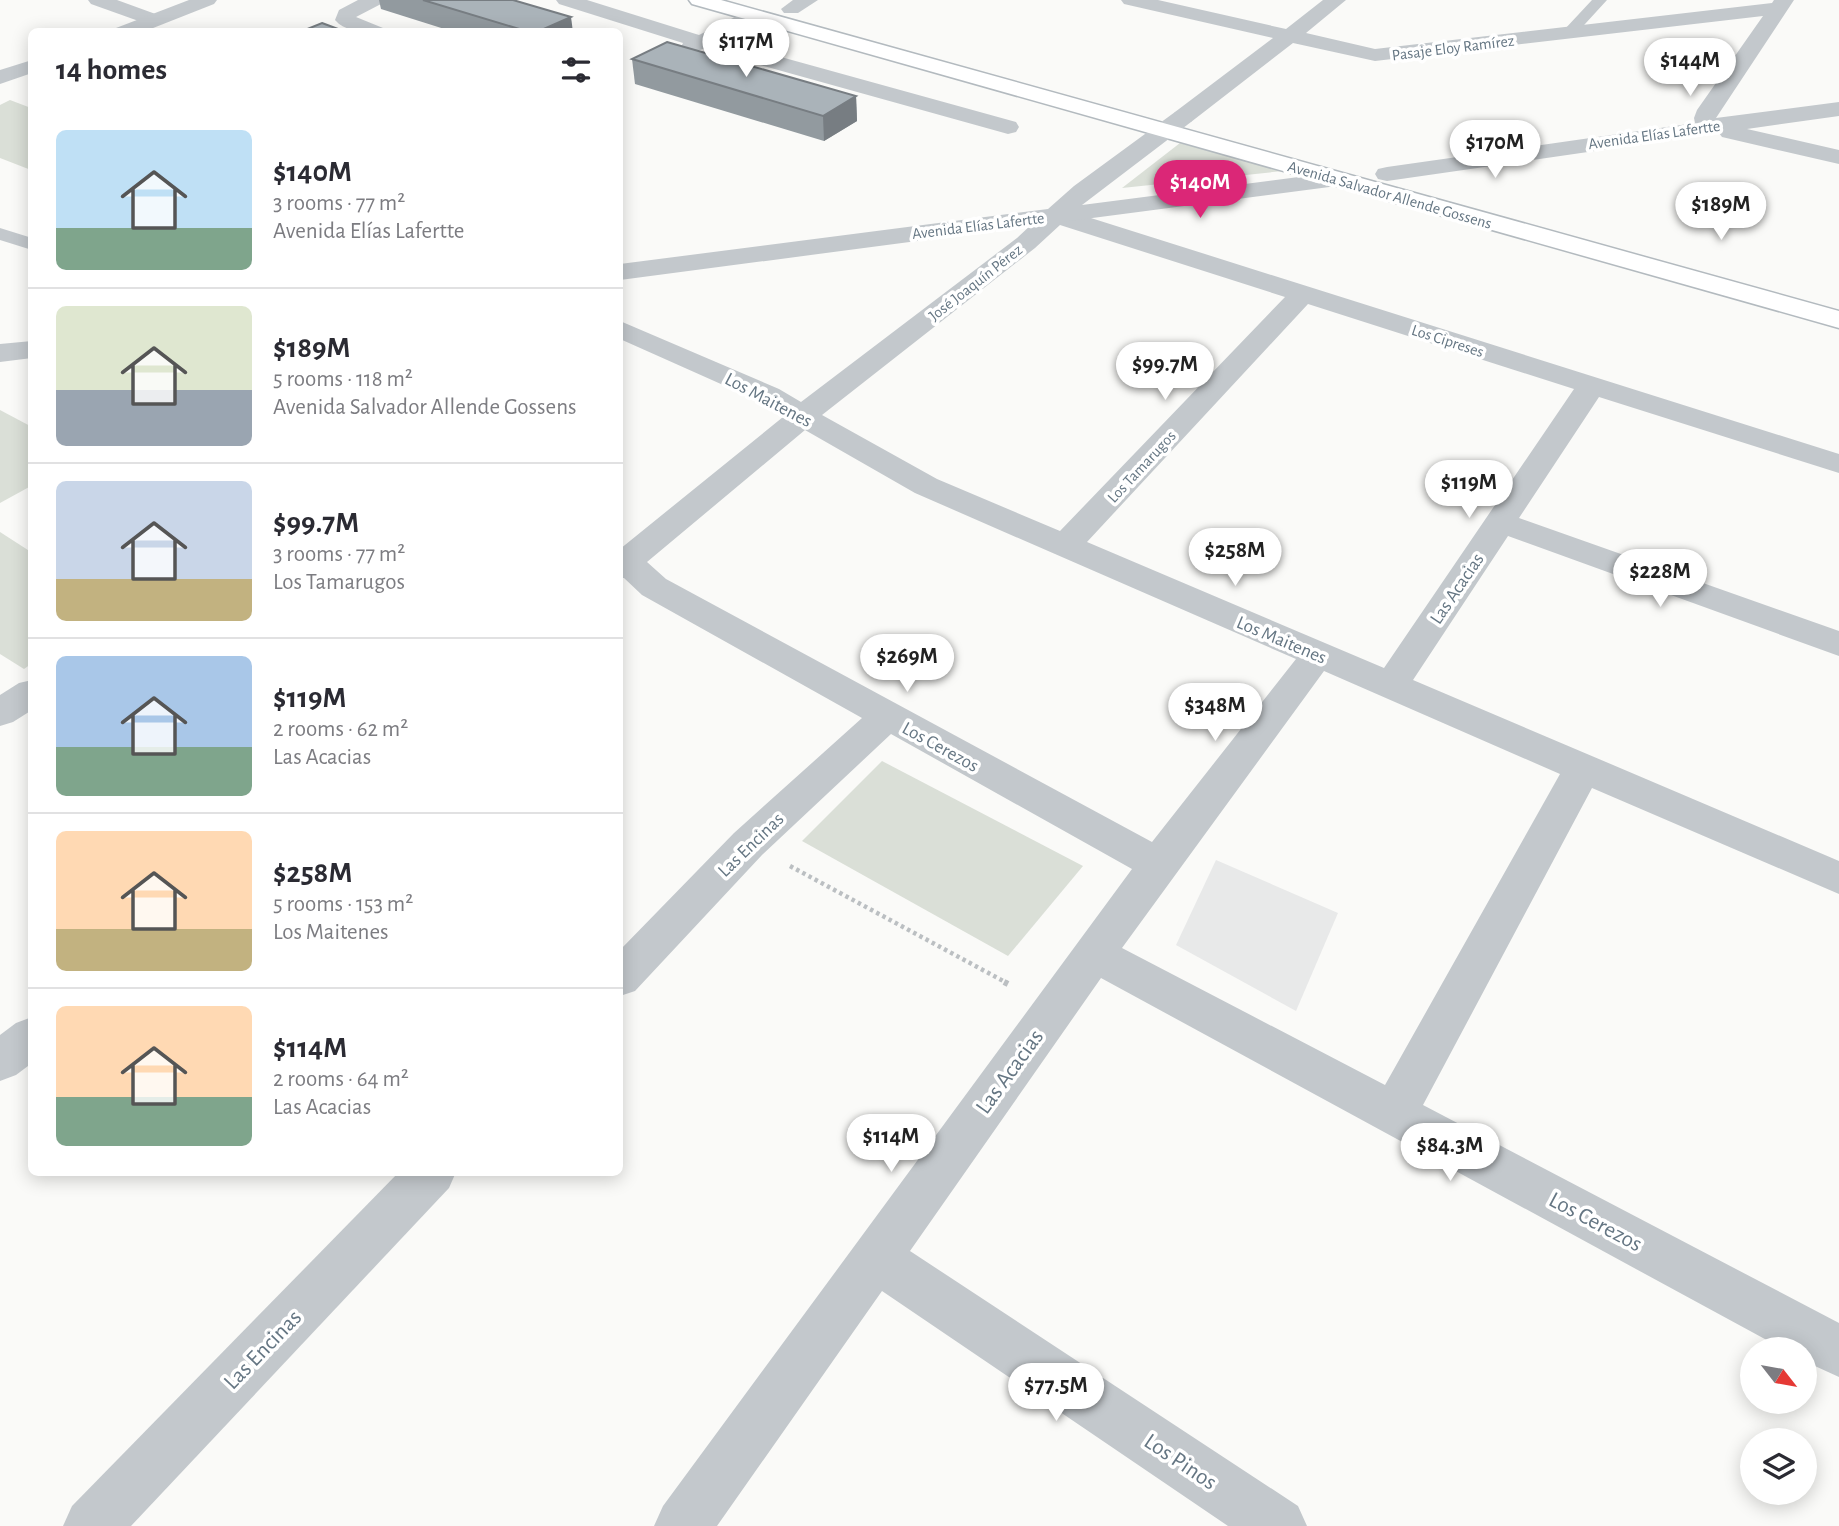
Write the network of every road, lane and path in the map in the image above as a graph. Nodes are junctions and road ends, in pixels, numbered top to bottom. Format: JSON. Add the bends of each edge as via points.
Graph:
{"nodes":[{"id":1,"x":98,"y":0,"type":"edge"},
{"id":2,"x":207,"y":0,"type":"edge"},
{"id":3,"x":374,"y":0,"type":"edge"},
{"id":4,"x":566,"y":0,"type":"edge"},
{"id":5,"x":699,"y":0,"type":"edge"},
{"id":6,"x":1131,"y":0,"type":"edge"},
{"id":7,"x":1336,"y":0,"type":"edge"},
{"id":8,"x":1600,"y":0,"type":"edge"},
{"id":9,"x":799,"y":4,"type":"edge"},
{"id":10,"x":1782,"y":4,"type":"edge"},
{"id":11,"x":756,"y":8,"type":"edge"},
{"id":12,"x":155,"y":20,"type":"junction"},
{"id":13,"x":134,"y":28,"type":"edge"},
{"id":14,"x":366,"y":28,"type":"edge"},
{"id":15,"x":1569,"y":33,"type":"junction"},
{"id":16,"x":1289,"y":37,"type":"junction"},
{"id":17,"x":702,"y":42,"type":"junction"},
{"id":18,"x":674,"y":56,"type":"edge"},
{"id":19,"x":28,"y":67,"type":"edge"},
{"id":20,"x":0,"y":77,"type":"edge"},
{"id":21,"x":1839,"y":109,"type":"edge"},
{"id":22,"x":1174,"y":124,"type":"junction"},
{"id":23,"x":1707,"y":126,"type":"junction"},
{"id":24,"x":1008,"y":127,"type":"dead end"},
{"id":25,"x":1839,"y":157,"type":"edge"},
{"id":26,"x":1387,"y":174,"type":"junction"},
{"id":27,"x":1337,"y":179,"type":"junction"},
{"id":28,"x":1056,"y":215,"type":"junction"},
{"id":29,"x":0,"y":234,"type":"edge"},
{"id":30,"x":28,"y":243,"type":"edge"},
{"id":31,"x":623,"y":272,"type":"edge"},
{"id":32,"x":1303,"y":294,"type":"junction"},
{"id":33,"x":1839,"y":300,"type":"edge"},
{"id":34,"x":1839,"y":320,"type":"edge"},
{"id":35,"x":623,"y":330,"type":"edge"},
{"id":36,"x":28,"y":350,"type":"edge"},
{"id":37,"x":0,"y":354,"type":"edge"},
{"id":38,"x":1592,"y":386,"type":"junction"},
{"id":39,"x":804,"y":416,"type":"junction"},
{"id":40,"x":1839,"y":464,"type":"edge"},
{"id":41,"x":1500,"y":522,"type":"junction"},
{"id":42,"x":1065,"y":546,"type":"junction"},
{"id":43,"x":623,"y":562,"type":"edge"},
{"id":44,"x":623,"y":564,"type":"edge"},
{"id":45,"x":1839,"y":644,"type":"edge"},
{"id":46,"x":1317,"y":654,"type":"junction"},
{"id":47,"x":1391,"y":685,"type":"junction"},
{"id":48,"x":887,"y":716,"type":"junction"},
{"id":49,"x":1583,"y":768,"type":"junction"},
{"id":50,"x":748,"y":844,"type":"junction"},
{"id":51,"x":1158,"y":864,"type":"junction"},
{"id":52,"x":1839,"y":878,"type":"edge"},
{"id":53,"x":1093,"y":953,"type":"junction"},
{"id":54,"x":623,"y":975,"type":"edge"},
{"id":55,"x":1054,"y":1009,"type":"junction"},
{"id":56,"x":28,"y":1039,"type":"edge"},
{"id":57,"x":0,"y":1061,"type":"edge"},
{"id":58,"x":1394,"y":1114,"type":"junction"},
{"id":59,"x":428,"y":1176,"type":"edge"},
{"id":60,"x":875,"y":1257,"type":"junction"},
{"id":61,"x":1839,"y":1351,"type":"edge"},
{"id":62,"x":92,"y":1526,"type":"edge"},
{"id":63,"x":683,"y":1526,"type":"edge"},
{"id":64,"x":1278,"y":1526,"type":"edge"}],
"edges":[{"from":1,"to":12,"type":"street"},
{"from":2,"to":12,"type":"street"},
{"from":3,"to":14,"type":"street","via":[[346,13],[345,20]]},
{"from":4,"to":17,"type":"street"},
{"from":5,"to":11,"type":"main road","name":"Avenida Salvador Allende Gossens"},
{"from":6,"to":16,"type":"street","name":"Pasaje Eloy Ramírez"},
{"from":7,"to":16,"type":"street","name":"José Joaquín Pérez"},
{"from":8,"to":15,"type":"lane"},
{"from":9,"to":11,"type":"main road","name":"Avenida Salvador Allende Gossens"},
{"from":9,"to":22,"type":"main road","name":"Avenida Salvador Allende Gossens"},
{"from":10,"to":15,"type":"street","name":"Pasaje Eloy Ramírez"},
{"from":10,"to":23,"type":"street","via":[[1708,110]]},
{"from":11,"to":17,"type":"street"},
{"from":11,"to":22,"type":"main road","name":"Avenida Salvador Allende Gossens"},
{"from":12,"to":13,"type":"street"},
{"from":15,"to":16,"type":"street","name":"Pasaje Eloy Ramírez","via":[[1375,55]]},
{"from":16,"to":22,"type":"street","name":"José Joaquín Pérez"},
{"from":17,"to":18,"type":"street"},
{"from":17,"to":24,"type":"street"},
{"from":19,"to":20,"type":"street"},
{"from":21,"to":23,"type":"street","name":"Avenida Elías Lafertte"},
{"from":22,"to":26,"type":"main road","name":"Avenida Salvador Allende Gossens"},
{"from":22,"to":27,"type":"main road","name":"Avenida Salvador Allende Gossens"},
{"from":22,"to":28,"type":"street","name":"José Joaquín Pérez"},
{"from":23,"to":25,"type":"street"},
{"from":23,"to":26,"type":"street","name":"Avenida Elías Lafertte"},
{"from":26,"to":33,"type":"main road","name":"Avenida Salvador Allende Gossens"},
{"from":27,"to":28,"type":"street","name":"Avenida Elías Lafertte"},
{"from":27,"to":34,"type":"main road","name":"Avenida Salvador Allende Gossens"},
{"from":28,"to":31,"type":"street","name":"Avenida Elías Lafertte"},
{"from":28,"to":32,"type":"street","name":"Los Cipreses"},
{"from":28,"to":39,"type":"street","name":"José Joaquín Pérez"},
{"from":29,"to":30,"type":"lane"},
{"from":32,"to":38,"type":"street","name":"Los Cipreses"},
{"from":32,"to":42,"type":"street","name":"Los Tamarugos"},
{"from":35,"to":39,"type":"street","name":"Los Maitenes"},
{"from":36,"to":37,"type":"street"},
{"from":38,"to":40,"type":"street","name":"Los Cipreses"},
{"from":38,"to":41,"type":"street","name":"Las Acacias"},
{"from":39,"to":42,"type":"street","name":"Los Maitenes","via":[[926,486]]},
{"from":39,"to":43,"type":"street","name":"José Joaquín Pérez"},
{"from":41,"to":45,"type":"street"},
{"from":41,"to":47,"type":"street","name":"Las Acacias"},
{"from":42,"to":46,"type":"street","name":"Los Maitenes"},
{"from":44,"to":48,"type":"street","name":"Los Cerezos","via":[[654,587]]},
{"from":46,"to":47,"type":"street","name":"Los Maitenes"},
{"from":46,"to":51,"type":"street","name":"Las Acacias"},
{"from":47,"to":49,"type":"street","name":"Los Maitenes"},
{"from":48,"to":50,"type":"street","name":"Las Encinas"},
{"from":48,"to":51,"type":"street","name":"Los Cerezos"},
{"from":49,"to":52,"type":"street","name":"Los Maitenes"},
{"from":49,"to":58,"type":"street"},
{"from":50,"to":54,"type":"street","name":"Las Encinas"},
{"from":50,"to":55,"type":"path"},
{"from":51,"to":53,"type":"street","name":"Las Acacias"},
{"from":53,"to":55,"type":"street","name":"Las Acacias"},
{"from":53,"to":58,"type":"street","name":"Los Cerezos"},
{"from":55,"to":60,"type":"street","name":"Las Acacias"},
{"from":56,"to":57,"type":"street"},
{"from":58,"to":61,"type":"street","name":"Los Cerezos"},
{"from":59,"to":62,"type":"street","name":"Las Encinas"},
{"from":60,"to":63,"type":"street","name":"Las Acacias"},
{"from":60,"to":64,"type":"street","name":"Los Pinos"}]}
